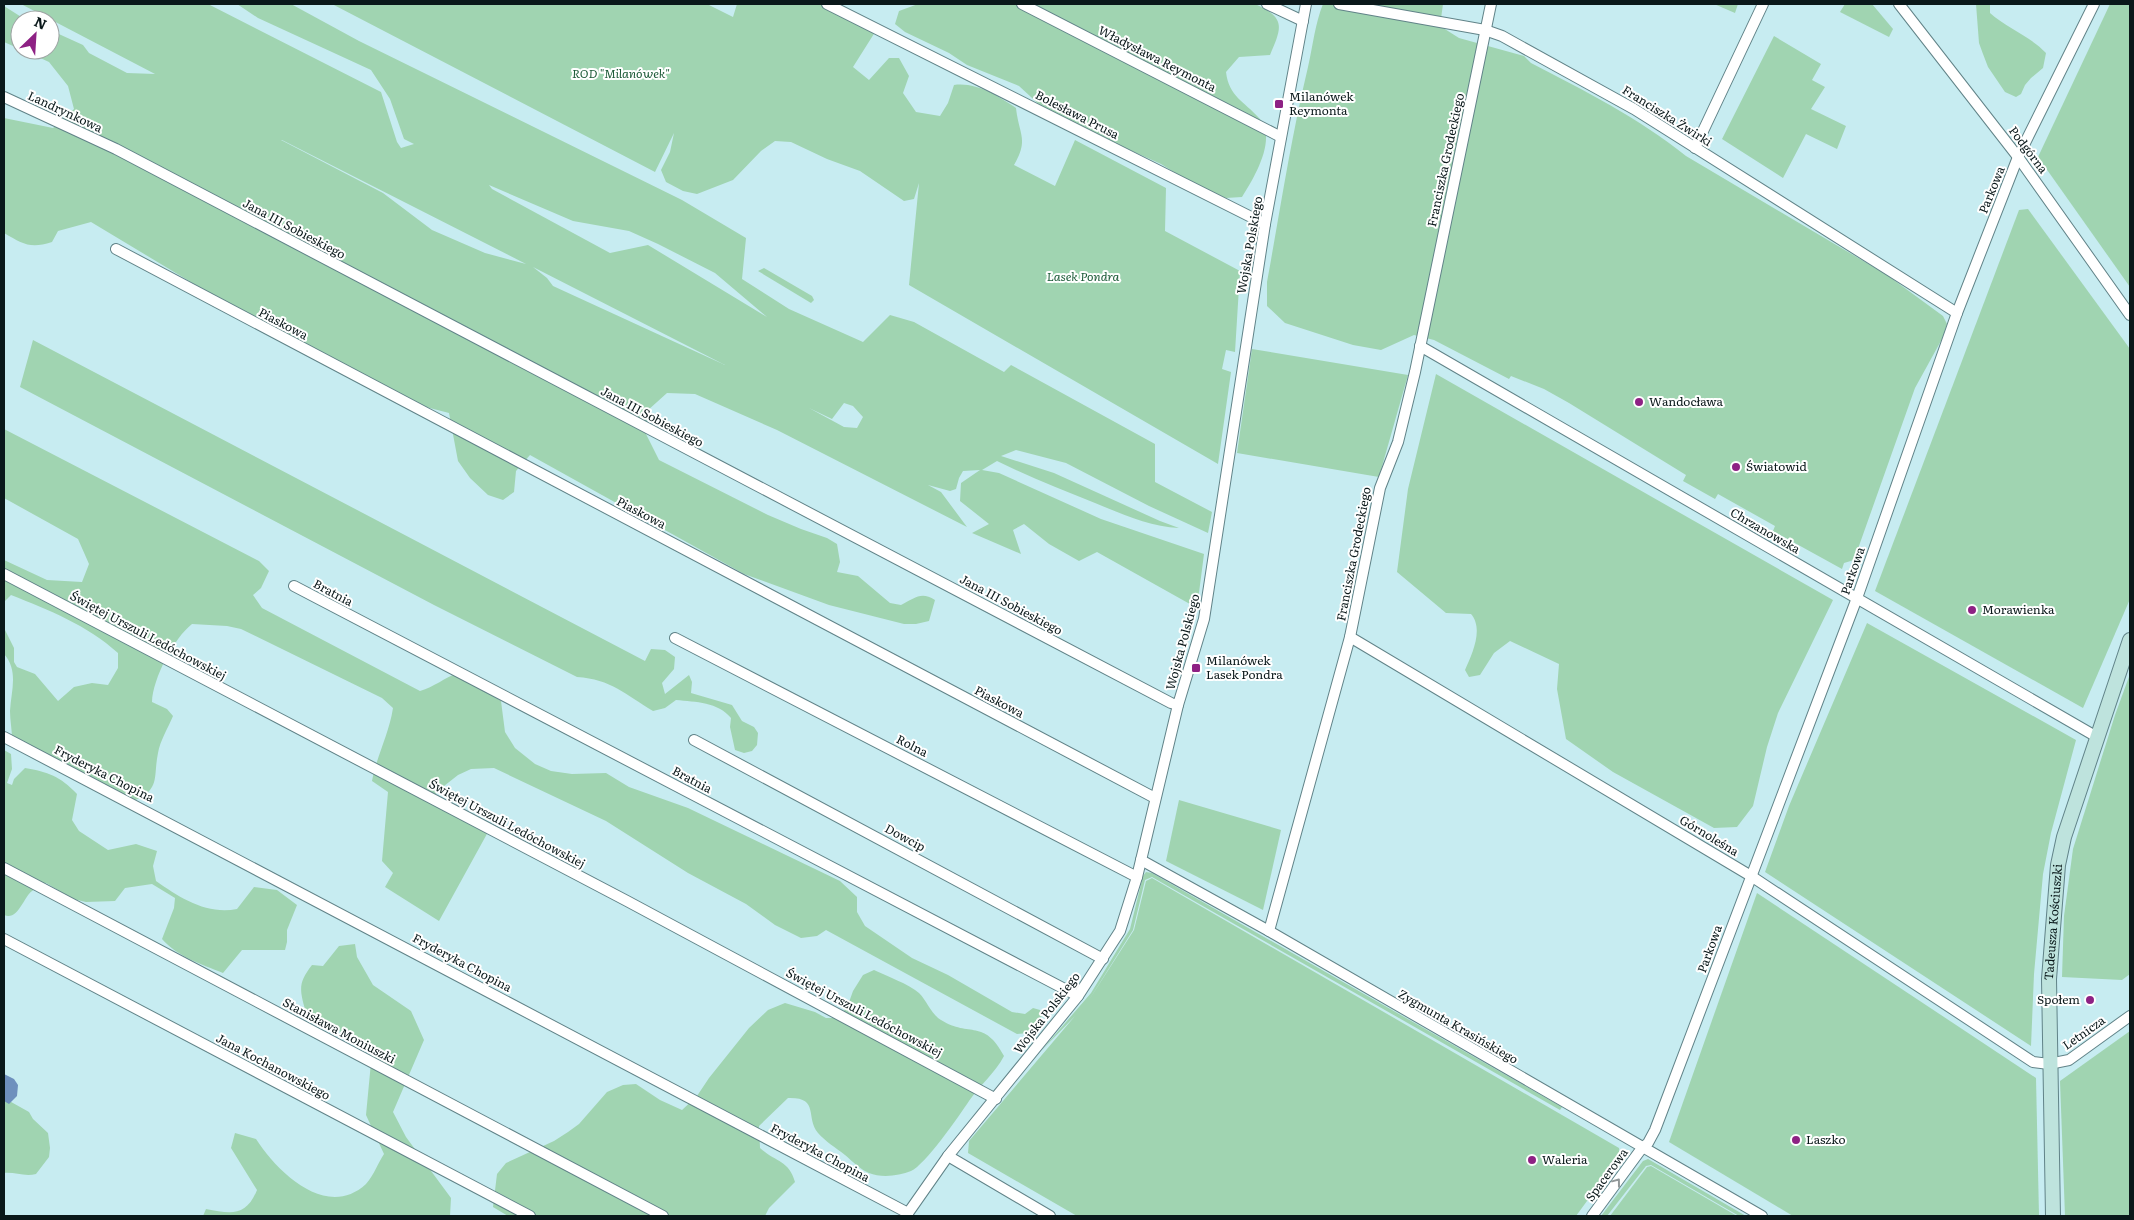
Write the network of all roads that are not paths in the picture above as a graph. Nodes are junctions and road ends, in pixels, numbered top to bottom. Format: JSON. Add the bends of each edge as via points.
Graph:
{"nodes":[{"id":1,"x":827,"y":4,"type":"edge"},
{"id":2,"x":1022,"y":4,"type":"edge"},
{"id":3,"x":1267,"y":4,"type":"edge"},
{"id":4,"x":1306,"y":4,"type":"edge"},
{"id":5,"x":1339,"y":4,"type":"edge"},
{"id":6,"x":1491,"y":4,"type":"edge"},
{"id":7,"x":1763,"y":4,"type":"edge"},
{"id":8,"x":1899,"y":4,"type":"edge"},
{"id":9,"x":2094,"y":4,"type":"edge"},
{"id":10,"x":1303,"y":22,"type":"junction"},
{"id":11,"x":1485,"y":30,"type":"junction"},
{"id":12,"x":4,"y":97,"type":"edge"},
{"id":13,"x":1282,"y":137,"type":"junction"},
{"id":14,"x":1695,"y":148,"type":"junction"},
{"id":15,"x":116,"y":149,"type":"joint"},
{"id":16,"x":2018,"y":157,"type":"junction"},
{"id":17,"x":1265,"y":224,"type":"junction"},
{"id":18,"x":116,"y":249,"type":"dead end"},
{"id":19,"x":1957,"y":313,"type":"junction"},
{"id":20,"x":2130,"y":316,"type":"edge"},
{"id":21,"x":1420,"y":346,"type":"junction"},
{"id":22,"x":4,"y":574,"type":"edge"},
{"id":23,"x":294,"y":586,"type":"dead end"},
{"id":24,"x":1857,"y":598,"type":"junction"},
{"id":25,"x":1350,"y":637,"type":"junction"},
{"id":26,"x":676,"y":638,"type":"dead end"},
{"id":27,"x":2130,"y":640,"type":"edge"},
{"id":28,"x":1178,"y":705,"type":"junction"},
{"id":29,"x":4,"y":737,"type":"edge"},
{"id":30,"x":2097,"y":737,"type":"junction"},
{"id":31,"x":694,"y":740,"type":"dead end"},
{"id":32,"x":1155,"y":798,"type":"junction"},
{"id":33,"x":1141,"y":860,"type":"junction"},
{"id":34,"x":4,"y":868,"type":"edge"},
{"id":35,"x":1751,"y":876,"type":"junction"},
{"id":36,"x":1137,"y":877,"type":"junction"},
{"id":37,"x":1269,"y":931,"type":"junction"},
{"id":38,"x":4,"y":939,"type":"edge"},
{"id":39,"x":1104,"y":959,"type":"junction"},
{"id":40,"x":1078,"y":996,"type":"junction"},
{"id":41,"x":2130,"y":1016,"type":"edge"},
{"id":42,"x":2049,"y":1064,"type":"junction"},
{"id":43,"x":996,"y":1099,"type":"junction"},
{"id":44,"x":1642,"y":1148,"type":"junction"},
{"id":45,"x":948,"y":1156,"type":"junction"},
{"id":46,"x":907,"y":1215,"type":"edge"},
{"id":47,"x":530,"y":1216,"type":"edge"},
{"id":48,"x":663,"y":1216,"type":"edge"},
{"id":49,"x":1050,"y":1216,"type":"edge"},
{"id":50,"x":1592,"y":1216,"type":"edge"},
{"id":51,"x":1762,"y":1216,"type":"edge"},
{"id":52,"x":2053,"y":1216,"type":"edge"}],
"edges":[{"from":1,"to":17,"type":"street","name":"Bolesława Prusa"},
{"from":2,"to":13,"type":"street","name":"Władysława Reymonta"},
{"from":3,"to":10,"type":"street"},
{"from":4,"to":10,"type":"street","name":"Wojska Polskiego"},
{"from":5,"to":11,"type":"street","name":"Franciszka Żwirki"},
{"from":6,"to":11,"type":"street","name":"Franciszka Grodeckiego"},
{"from":7,"to":14,"type":"street"},
{"from":8,"to":16,"type":"street","name":"Podgórna"},
{"from":9,"to":16,"type":"street","name":"Parkowa"},
{"from":10,"to":13,"type":"street","name":"Wojska Polskiego"},
{"from":11,"to":14,"type":"street","name":"Franciszka Żwirki","via":[[1502,36],[1634,109]]},
{"from":11,"to":21,"type":"street","name":"Franciszka Grodeckiego"},
{"from":12,"to":15,"type":"street","name":"Landrynkowa"},
{"from":13,"to":17,"type":"street","name":"Wojska Polskiego"},
{"from":14,"to":19,"type":"street","name":"Franciszka Żwirki"},
{"from":15,"to":28,"type":"street","name":"Jana III Sobieskiego"},
{"from":16,"to":19,"type":"street","name":"Parkowa"},
{"from":16,"to":20,"type":"street","name":"Podgórna"},
{"from":17,"to":28,"type":"street","name":"Wojska Polskiego","via":[[1209,596]]},
{"from":18,"to":32,"type":"street","name":"Piaskowa"},
{"from":19,"to":24,"type":"street","name":"Parkowa"},
{"from":21,"to":24,"type":"street","name":"Chrzanowska"},
{"from":21,"to":25,"type":"street","name":"Franciszka Grodeckiego","via":[[1398,442],[1380,488]]},
{"from":22,"to":43,"type":"street","name":"Świętej Urszuli Ledóchowskiej"},
{"from":23,"to":40,"type":"street","name":"Bratnia"},
{"from":24,"to":30,"type":"street","name":"Chrzanowska"},
{"from":24,"to":35,"type":"street","name":"Parkowa"},
{"from":25,"to":35,"type":"street","name":"Górnoleśna"},
{"from":25,"to":37,"type":"street","name":"Franciszka Grodeckiego"},
{"from":26,"to":36,"type":"street","name":"Rolna"},
{"from":27,"to":30,"type":"street","name":"Tadeusza Kościuszki"},
{"from":28,"to":32,"type":"street","name":"Wojska Polskiego"},
{"from":29,"to":46,"type":"street","name":"Fryderyka Chopina"},
{"from":30,"to":42,"type":"street","name":"Tadeusza Kościuszki","via":[[2058,865],[2049,979]]},
{"from":31,"to":39,"type":"street","name":"Dowcip"},
{"from":32,"to":33,"type":"street","name":"Wojska Polskiego"},
{"from":33,"to":36,"type":"street","name":"Wojska Polskiego"},
{"from":33,"to":37,"type":"street","name":"Zygmunta Krasińskiego"},
{"from":34,"to":48,"type":"street","name":"Stanisława Moniuszki"},
{"from":35,"to":42,"type":"street","name":"Górnoleśna","via":[[2033,1062]]},
{"from":35,"to":44,"type":"street","name":"Parkowa","via":[[1651,1139]]},
{"from":36,"to":39,"type":"street","name":"Wojska Polskiego","via":[[1120,931]]},
{"from":37,"to":44,"type":"street","name":"Zygmunta Krasińskiego"},
{"from":38,"to":47,"type":"street","name":"Jana Kochanowskiego"},
{"from":39,"to":40,"type":"street","name":"Wojska Polskiego"},
{"from":40,"to":43,"type":"street","name":"Wojska Polskiego"},
{"from":41,"to":42,"type":"street","name":"Letnicza","via":[[2069,1060]]},
{"from":42,"to":52,"type":"street","name":"Tadeusza Kościuszki"},
{"from":43,"to":45,"type":"street","name":"Wojska Polskiego"},
{"from":50,"to":44,"type":"street","name":"Spacerowa","one_way":true},
{"from":44,"to":51,"type":"street","name":"Zygmunta Krasińskiego"},
{"from":45,"to":46,"type":"street","name":"Wojska Polskiego"},
{"from":45,"to":49,"type":"street"}]}
